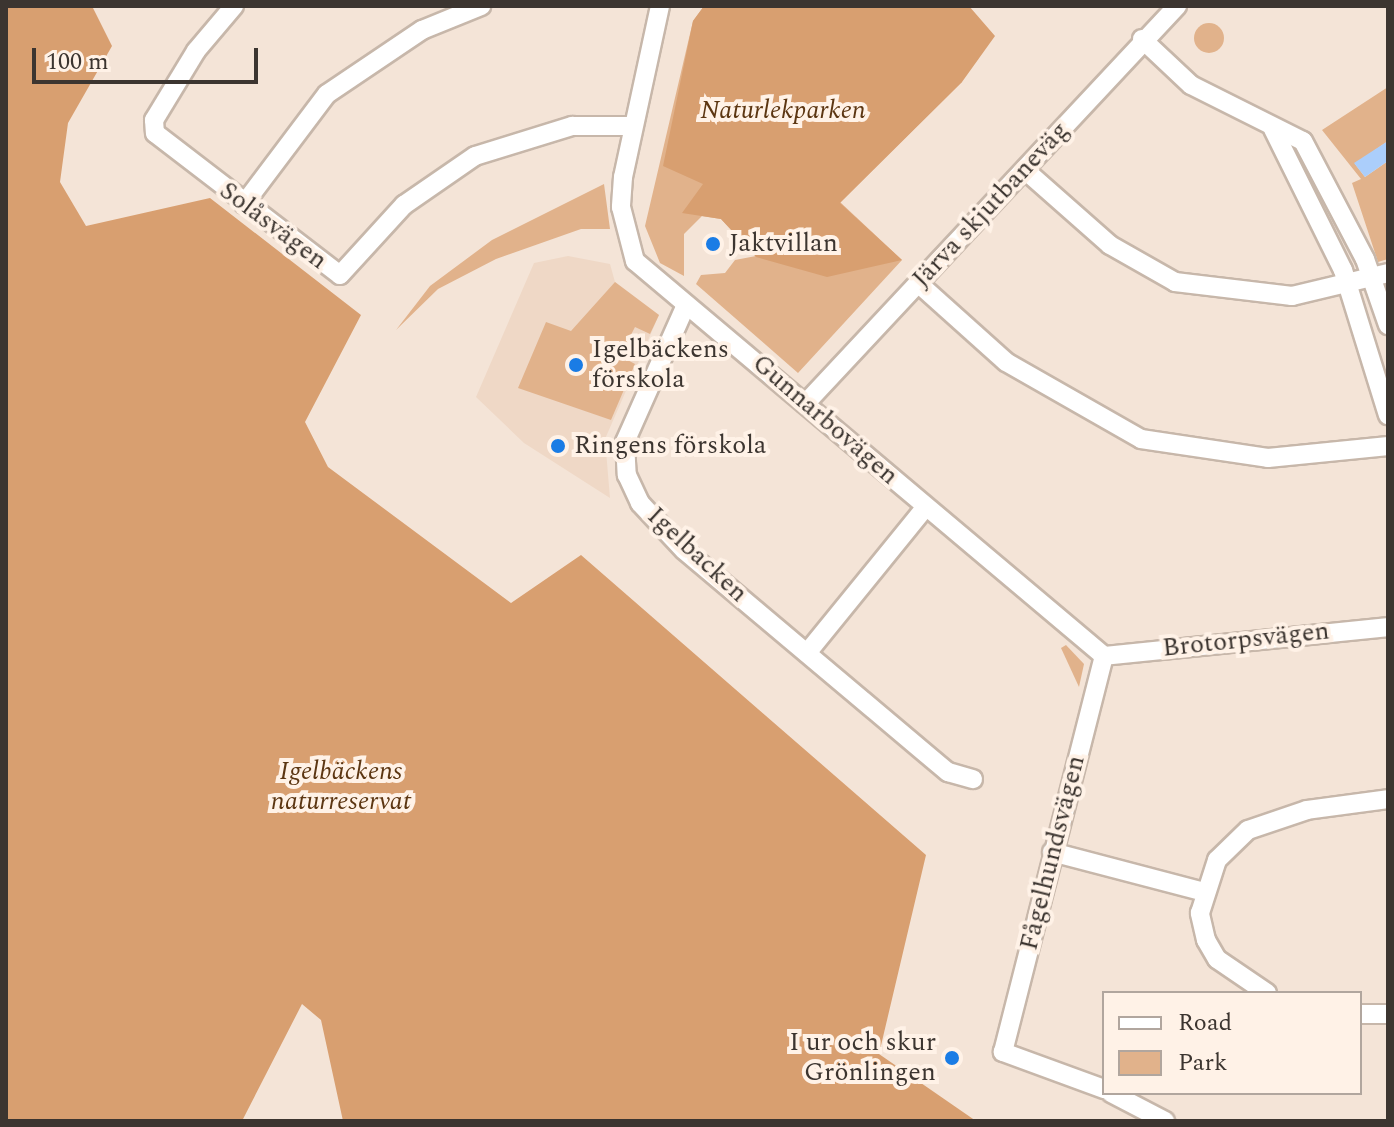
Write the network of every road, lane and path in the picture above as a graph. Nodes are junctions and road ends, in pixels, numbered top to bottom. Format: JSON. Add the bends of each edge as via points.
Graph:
{"nodes":[{"id":1,"x":234,"y":6,"type":"edge"},
{"id":2,"x":481,"y":6,"type":"edge"},
{"id":3,"x":660,"y":6,"type":"edge"},
{"id":4,"x":1177,"y":6,"type":"edge"},
{"id":5,"x":1142,"y":39,"type":"junction"},
{"id":6,"x":633,"y":126,"type":"junction"},
{"id":7,"x":1273,"y":129,"type":"junction"},
{"id":8,"x":1025,"y":170,"type":"junction"},
{"id":9,"x":244,"y":204,"type":"junction"},
{"id":10,"x":1380,"y":275,"type":"edge"},
{"id":11,"x":918,"y":283,"type":"junction"},
{"id":12,"x":1348,"y":285,"type":"junction"},
{"id":13,"x":686,"y":305,"type":"junction"},
{"id":14,"x":1388,"y":325,"type":"edge"},
{"id":15,"x":805,"y":404,"type":"junction"},
{"id":16,"x":1388,"y":415,"type":"edge"},
{"id":17,"x":1388,"y":446,"type":"edge"},
{"id":18,"x":925,"y":508,"type":"junction"},
{"id":19,"x":1388,"y":627,"type":"edge"},
{"id":20,"x":807,"y":653,"type":"junction"},
{"id":21,"x":1104,"y":656,"type":"junction"},
{"id":22,"x":973,"y":779,"type":"dead end"},
{"id":23,"x":1388,"y":799,"type":"edge"},
{"id":24,"x":1052,"y":852,"type":"junction"},
{"id":25,"x":1205,"y":892,"type":"junction"},
{"id":26,"x":1264,"y":991,"type":"edge"},
{"id":27,"x":1362,"y":1014,"type":"edge"},
{"id":28,"x":1388,"y":1014,"type":"edge"},
{"id":29,"x":1102,"y":1088,"type":"edge"},
{"id":30,"x":1115,"y":1095,"type":"edge"},
{"id":31,"x":1165,"y":1121,"type":"edge"}],
"edges":[{"from":1,"to":9,"type":"street","name":"Solåsvägen","via":[[154,120],[160,141]]},
{"from":2,"to":9,"type":"street","via":[[422,30],[327,94]]},
{"from":3,"to":6,"type":"street","name":"Gunnarbovägen"},
{"from":4,"to":5,"type":"street","name":"Järva skjutbaneväg"},
{"from":5,"to":7,"type":"street","via":[[1191,85]]},
{"from":5,"to":8,"type":"street","name":"Järva skjutbaneväg"},
{"from":6,"to":9,"type":"street","name":"Solåsvägen","via":[[572,126],[475,156],[404,205],[340,275]]},
{"from":6,"to":13,"type":"street","name":"Gunnarbovägen","via":[[623,177],[627,238],[652,282]]},
{"from":7,"to":10,"type":"street","via":[[1303,141]]},
{"from":7,"to":12,"type":"street"},
{"from":8,"to":11,"type":"street","name":"Järva skjutbaneväg"},
{"from":8,"to":12,"type":"street","via":[[1110,245],[1175,282],[1292,296]]},
{"from":10,"to":12,"type":"street"},
{"from":10,"to":14,"type":"street"},
{"from":11,"to":15,"type":"street","name":"Järva skjutbaneväg"},
{"from":11,"to":17,"type":"street","via":[[1006,362],[1141,439],[1268,458]]},
{"from":12,"to":16,"type":"street"},
{"from":13,"to":15,"type":"street","name":"Gunnarbovägen"},
{"from":13,"to":20,"type":"street","name":"Igelbacken","via":[[637,406],[625,442],[627,475],[660,527]]},
{"from":15,"to":18,"type":"street","name":"Gunnarbovägen"},
{"from":18,"to":20,"type":"street"},
{"from":18,"to":21,"type":"street","name":"Gunnarbovägen"},
{"from":19,"to":21,"type":"street","name":"Brotorpsvägen"},
{"from":20,"to":22,"type":"street","name":"Igelbacken","via":[[948,772]]},
{"from":21,"to":24,"type":"street","name":"Fågelhundsvägen"},
{"from":23,"to":25,"type":"street","via":[[1307,810],[1248,830],[1217,860]]},
{"from":24,"to":25,"type":"street"},
{"from":24,"to":29,"type":"street","name":"Fågelhundsvägen","via":[[1003,1052]]},
{"from":25,"to":26,"type":"street","via":[[1200,913],[1217,959]]},
{"from":27,"to":28,"type":"street"},
{"from":30,"to":31,"type":"street"}]}
